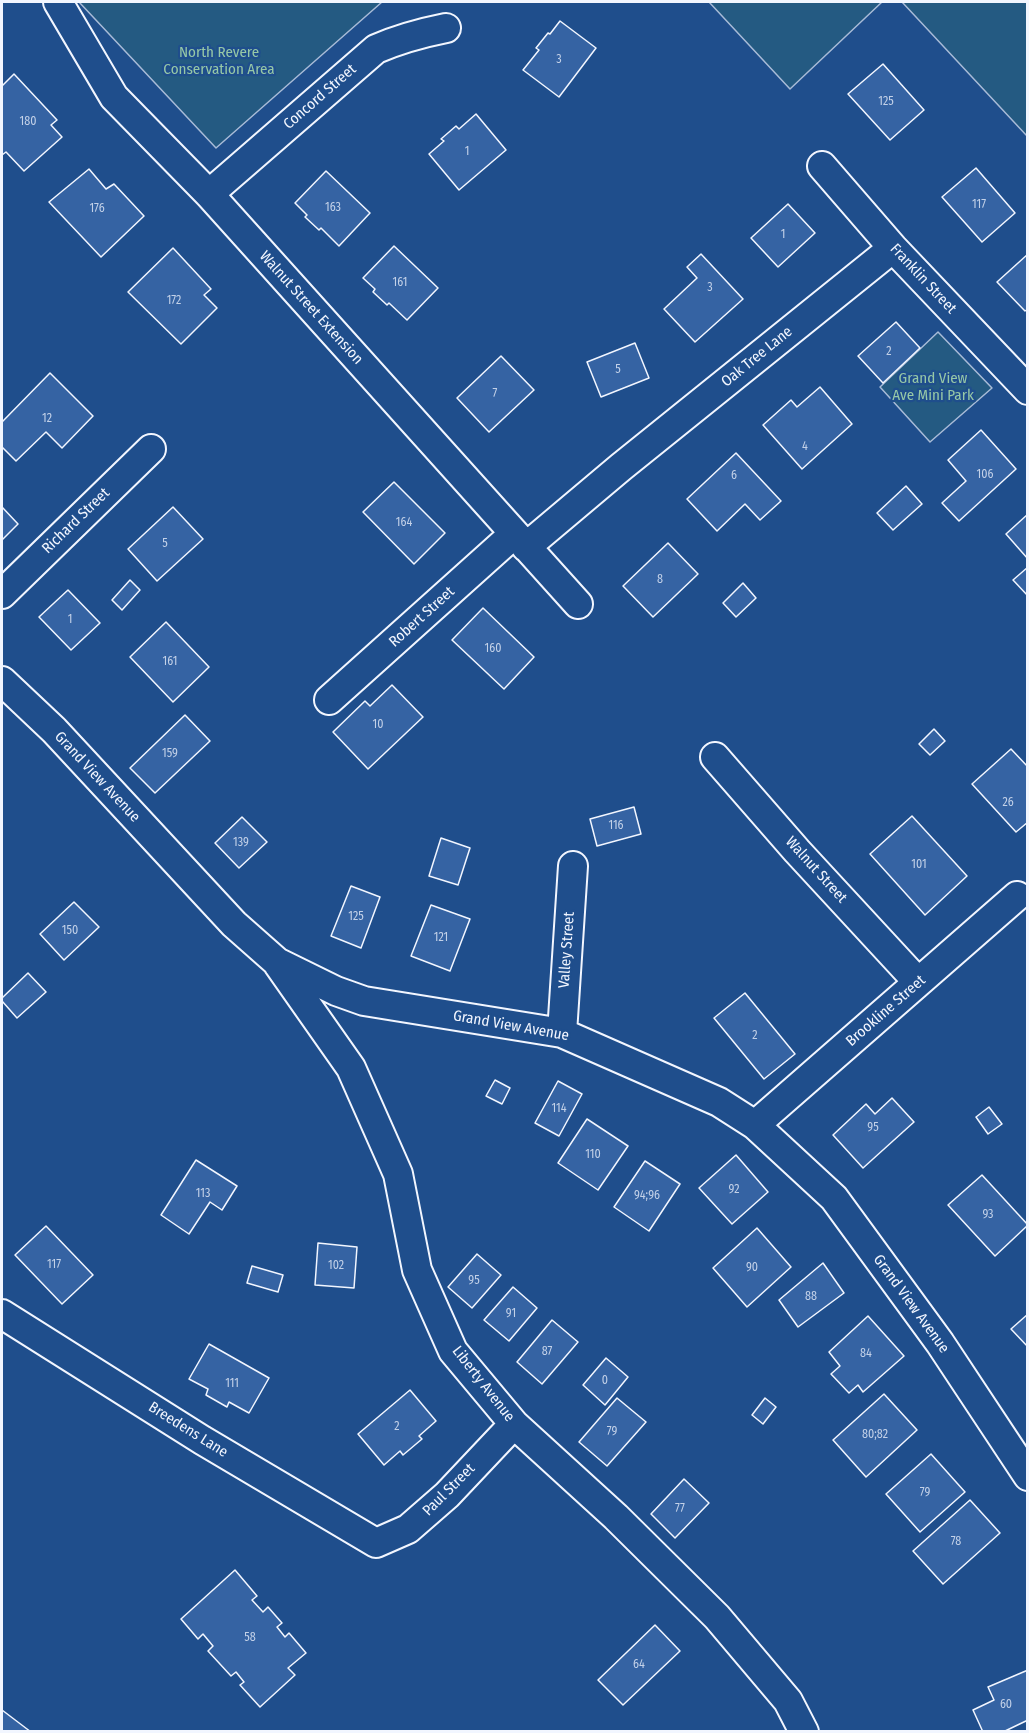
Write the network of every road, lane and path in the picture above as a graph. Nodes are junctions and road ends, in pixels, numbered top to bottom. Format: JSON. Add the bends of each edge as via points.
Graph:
{"nodes":[{"id":1,"x":58,"y":2,"type":"edge"},
{"id":2,"x":446,"y":28,"type":"dead end"},
{"id":3,"x":822,"y":166,"type":"dead end"},
{"id":4,"x":209,"y":194,"type":"junction"},
{"id":5,"x":893,"y":248,"type":"junction"},
{"id":6,"x":1028,"y":390,"type":"edge"},
{"id":7,"x":151,"y":449,"type":"dead end"},
{"id":8,"x":567,"y":514,"type":"joint"},
{"id":9,"x":520,"y":541,"type":"junction"},
{"id":10,"x":2,"y":594,"type":"edge"},
{"id":11,"x":578,"y":604,"type":"dead end"},
{"id":12,"x":2,"y":681,"type":"edge"},
{"id":13,"x":330,"y":700,"type":"dead end"},
{"id":14,"x":715,"y":757,"type":"dead end"},
{"id":15,"x":573,"y":866,"type":"dead end"},
{"id":16,"x":1017,"y":896,"type":"dead end"},
{"id":17,"x":277,"y":962,"type":"junction"},
{"id":18,"x":918,"y":982,"type":"junction"},
{"id":19,"x":562,"y":1033,"type":"junction"},
{"id":20,"x":755,"y":1125,"type":"junction"},
{"id":21,"x":2,"y":1314,"type":"edge"},
{"id":22,"x":514,"y":1424,"type":"junction"},
{"id":23,"x":1028,"y":1476,"type":"edge"},
{"id":24,"x":376,"y":1543,"type":"joint"},
{"id":25,"x":804,"y":1731,"type":"edge"}],
"edges":[{"from":1,"to":4,"type":"street","name":"Walnut Street Extension","via":[[114,97]]},
{"from":2,"to":4,"type":"street","name":"Concord Street","via":[[375,49]]},
{"from":3,"to":5,"type":"street","name":"Franklin Street"},
{"from":4,"to":9,"type":"street","name":"Walnut Street Extension"},
{"from":5,"to":6,"type":"street","name":"Franklin Street"},
{"from":5,"to":8,"type":"street","name":"Oak Tree Lane"},
{"from":7,"to":10,"type":"street","name":"Richard Street"},
{"from":8,"to":9,"type":"street","name":"Robert Street"},
{"from":9,"to":11,"type":"street","name":"Walnut Street Extension"},
{"from":9,"to":13,"type":"street","name":"Robert Street"},
{"from":12,"to":17,"type":"street","name":"Grand View Avenue","via":[[54,730],[234,924]]},
{"from":14,"to":18,"type":"street","name":"Walnut Street"},
{"from":15,"to":19,"type":"street","name":"Valley Street"},
{"from":16,"to":18,"type":"street","name":"Brookline Street"},
{"from":17,"to":19,"type":"street","name":"Grand View Avenue","via":[[364,1001]]},
{"from":17,"to":22,"type":"street","name":"Liberty Avenue","via":[[351,1068],[398,1174],[417,1270],[453,1351]]},
{"from":18,"to":20,"type":"street","name":"Brookline Street"},
{"from":19,"to":20,"type":"street","name":"Grand View Avenue","via":[[719,1102]]},
{"from":20,"to":23,"type":"street","name":"Grand View Avenue","via":[[834,1198],[940,1343]]},
{"from":21,"to":24,"type":"street","name":"Breedens Lane","via":[[202,1440]]},
{"from":22,"to":24,"type":"street","name":"Paul Street","via":[[447,1495],[408,1529]]},
{"from":22,"to":25,"type":"street","name":"Liberty Avenue","via":[[717,1617],[788,1701]]}]}
